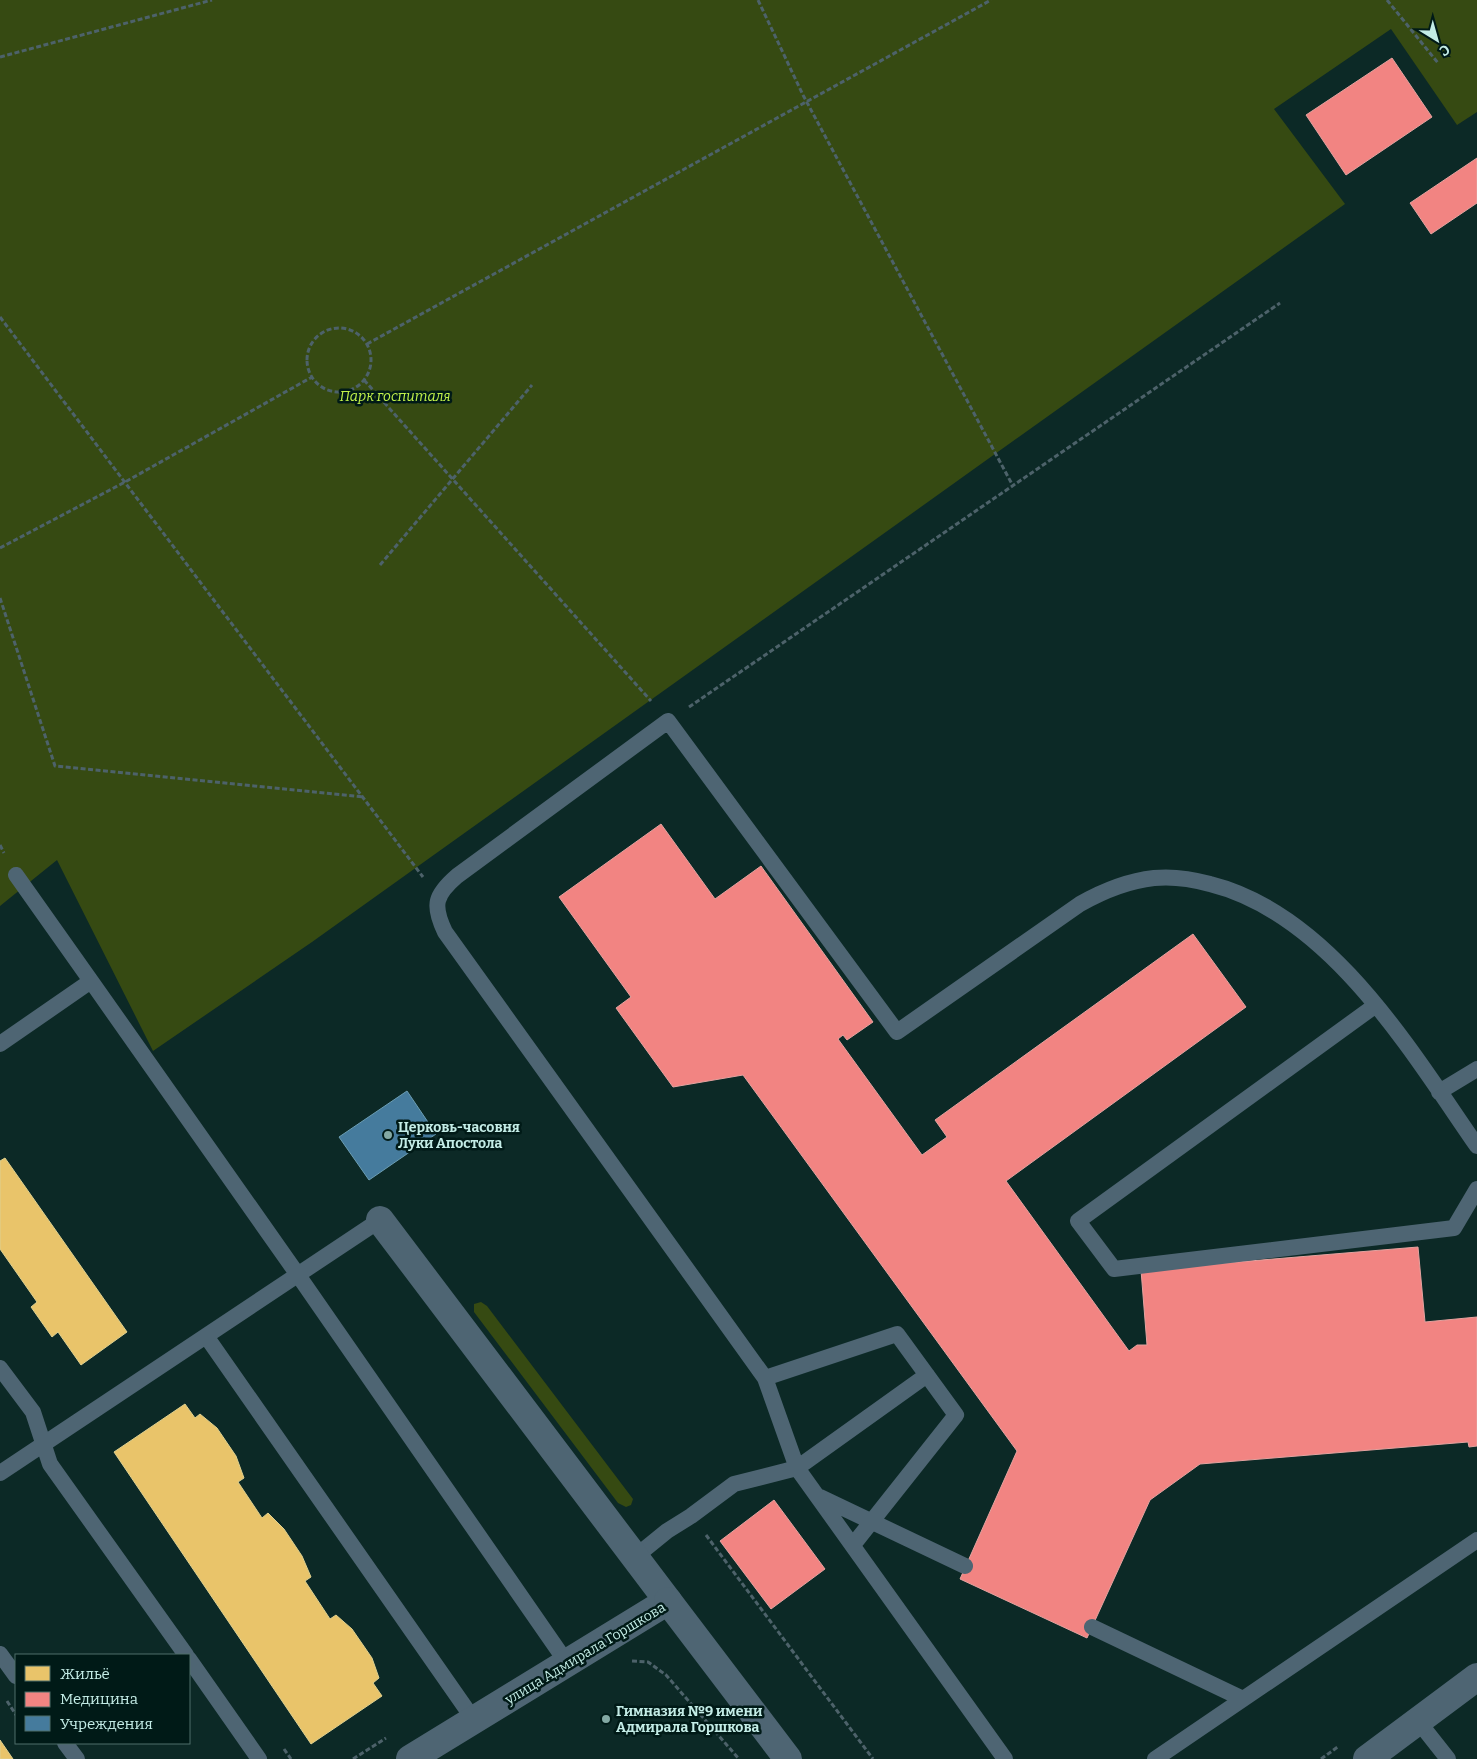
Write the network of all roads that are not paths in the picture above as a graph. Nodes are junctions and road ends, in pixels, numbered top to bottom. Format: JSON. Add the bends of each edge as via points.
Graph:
{"nodes":[{"id":1,"x":16,"y":876,"type":"dead end"},
{"id":2,"x":91,"y":981,"type":"junction"},
{"id":3,"x":1376,"y":1005,"type":"junction"},
{"id":4,"x":0,"y":1044,"type":"edge"},
{"id":5,"x":1477,"y":1069,"type":"edge"},
{"id":6,"x":1439,"y":1092,"type":"junction"},
{"id":7,"x":1477,"y":1146,"type":"edge"},
{"id":8,"x":1477,"y":1189,"type":"edge"},
{"id":9,"x":380,"y":1220,"type":"joint"},
{"id":10,"x":298,"y":1275,"type":"junction"},
{"id":11,"x":206,"y":1336,"type":"junction"},
{"id":12,"x":0,"y":1368,"type":"edge"},
{"id":13,"x":927,"y":1375,"type":"junction"},
{"id":14,"x":766,"y":1378,"type":"junction"},
{"id":15,"x":44,"y":1444,"type":"junction"},
{"id":16,"x":797,"y":1468,"type":"junction"},
{"id":17,"x":0,"y":1473,"type":"edge"},
{"id":18,"x":818,"y":1496,"type":"junction"},
{"id":19,"x":871,"y":1521,"type":"junction"},
{"id":20,"x":1477,"y":1540,"type":"edge"},
{"id":21,"x":853,"y":1545,"type":"junction"},
{"id":22,"x":635,"y":1557,"type":"junction"},
{"id":23,"x":965,"y":1566,"type":"dead end"},
{"id":24,"x":668,"y":1601,"type":"junction"},
{"id":25,"x":1092,"y":1626,"type":"dead end"},
{"id":26,"x":0,"y":1654,"type":"edge"},
{"id":27,"x":185,"y":1654,"type":"edge"},
{"id":28,"x":190,"y":1660,"type":"edge"},
{"id":29,"x":567,"y":1663,"type":"junction"},
{"id":30,"x":15,"y":1675,"type":"edge"},
{"id":31,"x":1477,"y":1677,"type":"edge"},
{"id":32,"x":1243,"y":1699,"type":"junction"},
{"id":33,"x":474,"y":1720,"type":"junction"},
{"id":34,"x":1418,"y":1721,"type":"junction"},
{"id":35,"x":66,"y":1744,"type":"edge"},
{"id":36,"x":778,"y":1755,"type":"edge"},
{"id":37,"x":77,"y":1759,"type":"edge"},
{"id":38,"x":259,"y":1759,"type":"edge"},
{"id":39,"x":410,"y":1759,"type":"edge"},
{"id":40,"x":1005,"y":1759,"type":"edge"},
{"id":41,"x":1155,"y":1759,"type":"edge"},
{"id":42,"x":1367,"y":1759,"type":"edge"},
{"id":43,"x":1448,"y":1759,"type":"edge"}],
"edges":[{"from":1,"to":2,"type":"lane"},
{"from":2,"to":4,"type":"lane"},
{"from":2,"to":10,"type":"lane"},
{"from":3,"to":6,"type":"lane"},
{"from":3,"to":8,"type":"lane","via":[[1078,1221],[1114,1270],[1454,1228]]},
{"from":3,"to":14,"type":"lane","via":[[1319,945],[1252,899],[1223,887],[1186,878],[1155,878],[1127,883],[1080,904],[897,1032],[668,721],[457,876],[444,887],[436,908],[445,932]]},
{"from":5,"to":6,"type":"lane"},
{"from":6,"to":7,"type":"lane"},
{"from":9,"to":10,"type":"lane"},
{"from":9,"to":22,"type":"street"},
{"from":10,"to":11,"type":"lane"},
{"from":10,"to":29,"type":"lane"},
{"from":11,"to":15,"type":"lane"},
{"from":11,"to":33,"type":"lane"},
{"from":12,"to":15,"type":"lane","via":[[33,1412]]},
{"from":13,"to":14,"type":"lane","via":[[897,1334]]},
{"from":13,"to":16,"type":"lane"},
{"from":13,"to":19,"type":"lane","via":[[956,1415]]},
{"from":14,"to":16,"type":"lane"},
{"from":15,"to":17,"type":"lane"},
{"from":15,"to":27,"type":"lane","via":[[50,1464]]},
{"from":16,"to":18,"type":"lane"},
{"from":16,"to":22,"type":"lane","via":[[734,1484],[666,1531]]},
{"from":18,"to":19,"type":"lane"},
{"from":18,"to":21,"type":"lane"},
{"from":19,"to":21,"type":"lane"},
{"from":19,"to":23,"type":"lane"},
{"from":20,"to":32,"type":"lane"},
{"from":21,"to":40,"type":"lane"},
{"from":22,"to":24,"type":"street"},
{"from":24,"to":29,"type":"street","name":"улица Адмирала Горшкова"},
{"from":24,"to":36,"type":"street","name":"улица Адмирала Горшкова"},
{"from":25,"to":32,"type":"lane"},
{"from":26,"to":30,"type":"lane"},
{"from":28,"to":38,"type":"lane"},
{"from":29,"to":33,"type":"street","name":"улица Адмирала Горшкова"},
{"from":31,"to":34,"type":"street"},
{"from":32,"to":41,"type":"lane"},
{"from":33,"to":39,"type":"street","name":"улица Адмирала Горшкова"},
{"from":34,"to":42,"type":"street"},
{"from":34,"to":43,"type":"lane"},
{"from":35,"to":37,"type":"lane"}]}
